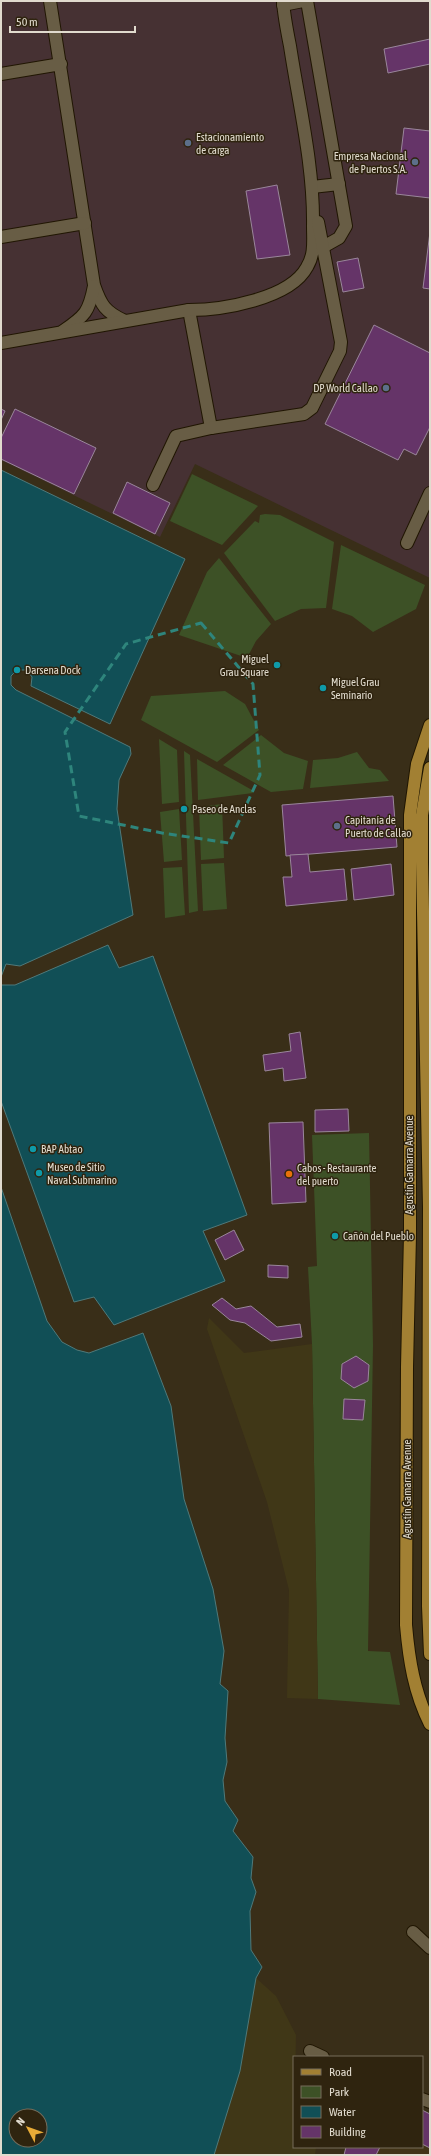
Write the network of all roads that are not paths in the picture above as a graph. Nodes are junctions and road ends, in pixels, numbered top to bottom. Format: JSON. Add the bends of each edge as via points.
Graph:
{"nodes":[{"id":1,"x":50,"y":1,"type":"edge"},
{"id":2,"x":303,"y":1,"type":"edge"},
{"id":3,"x":307,"y":1,"type":"edge"},
{"id":4,"x":283,"y":3,"type":"edge"},
{"id":5,"x":61,"y":64,"type":"junction"},
{"id":6,"x":1,"y":74,"type":"edge"},
{"id":7,"x":339,"y":184,"type":"junction"},
{"id":8,"x":313,"y":193,"type":"junction"},
{"id":9,"x":85,"y":223,"type":"junction"},
{"id":10,"x":1,"y":238,"type":"edge"},
{"id":11,"x":323,"y":247,"type":"junction"},
{"id":12,"x":94,"y":285,"type":"junction"},
{"id":13,"x":189,"y":310,"type":"junction"},
{"id":14,"x":125,"y":321,"type":"junction"},
{"id":15,"x":59,"y":334,"type":"junction"},
{"id":16,"x":1,"y":343,"type":"edge"},
{"id":17,"x":211,"y":428,"type":"junction"},
{"id":18,"x":153,"y":485,"type":"dead end"},
{"id":19,"x":430,"y":493,"type":"edge"},
{"id":20,"x":427,"y":508,"type":"edge"},
{"id":21,"x":407,"y":543,"type":"dead end"},
{"id":22,"x":430,"y":725,"type":"edge"},
{"id":23,"x":414,"y":776,"type":"junction"},
{"id":24,"x":429,"y":776,"type":"edge"},
{"id":25,"x":430,"y":1654,"type":"edge"},
{"id":26,"x":430,"y":1724,"type":"edge"},
{"id":27,"x":413,"y":1932,"type":"dead end"},
{"id":28,"x":430,"y":1948,"type":"edge"},
{"id":29,"x":310,"y":2051,"type":"dead end"},
{"id":30,"x":321,"y":2056,"type":"edge"}],
"edges":[{"from":1,"to":5,"type":"street"},
{"from":2,"to":4,"type":"street"},
{"from":3,"to":7,"type":"street"},
{"from":4,"to":8,"type":"street"},
{"from":5,"to":6,"type":"street"},
{"from":5,"to":9,"type":"street"},
{"from":7,"to":8,"type":"street"},
{"from":7,"to":11,"type":"street","via":[[346,226],[339,238]]},
{"from":8,"to":11,"type":"street"},
{"from":8,"to":13,"type":"street","via":[[313,256],[307,269],[296,280],[280,291],[258,299],[211,310]]},
{"from":9,"to":10,"type":"street"},
{"from":9,"to":12,"type":"street"},
{"from":11,"to":17,"type":"street","via":[[341,342],[340,351],[312,408],[304,414]]},
{"from":12,"to":14,"type":"street","via":[[101,305],[112,315]]},
{"from":12,"to":15,"type":"street","via":[[90,306],[80,320]]},
{"from":13,"to":14,"type":"street"},
{"from":13,"to":17,"type":"street"},
{"from":14,"to":15,"type":"street"},
{"from":15,"to":16,"type":"street"},
{"from":17,"to":18,"type":"street","via":[[176,436]]},
{"from":19,"to":20,"type":"street"},
{"from":20,"to":21,"type":"street"},
{"from":22,"to":23,"type":"main road","name":"Agustín Gamarra Avenue"},
{"from":23,"to":24,"type":"street"},
{"from":23,"to":26,"type":"main road","name":"Agustín Gamarra Avenue","via":[[409,861],[410,1234],[406,1625],[414,1686]]},
{"from":24,"to":25,"type":"main road","name":"Agustín Gamarra Avenue","via":[[422,815],[422,862],[429,1207]]},
{"from":27,"to":28,"type":"street"},
{"from":29,"to":30,"type":"street"}]}
